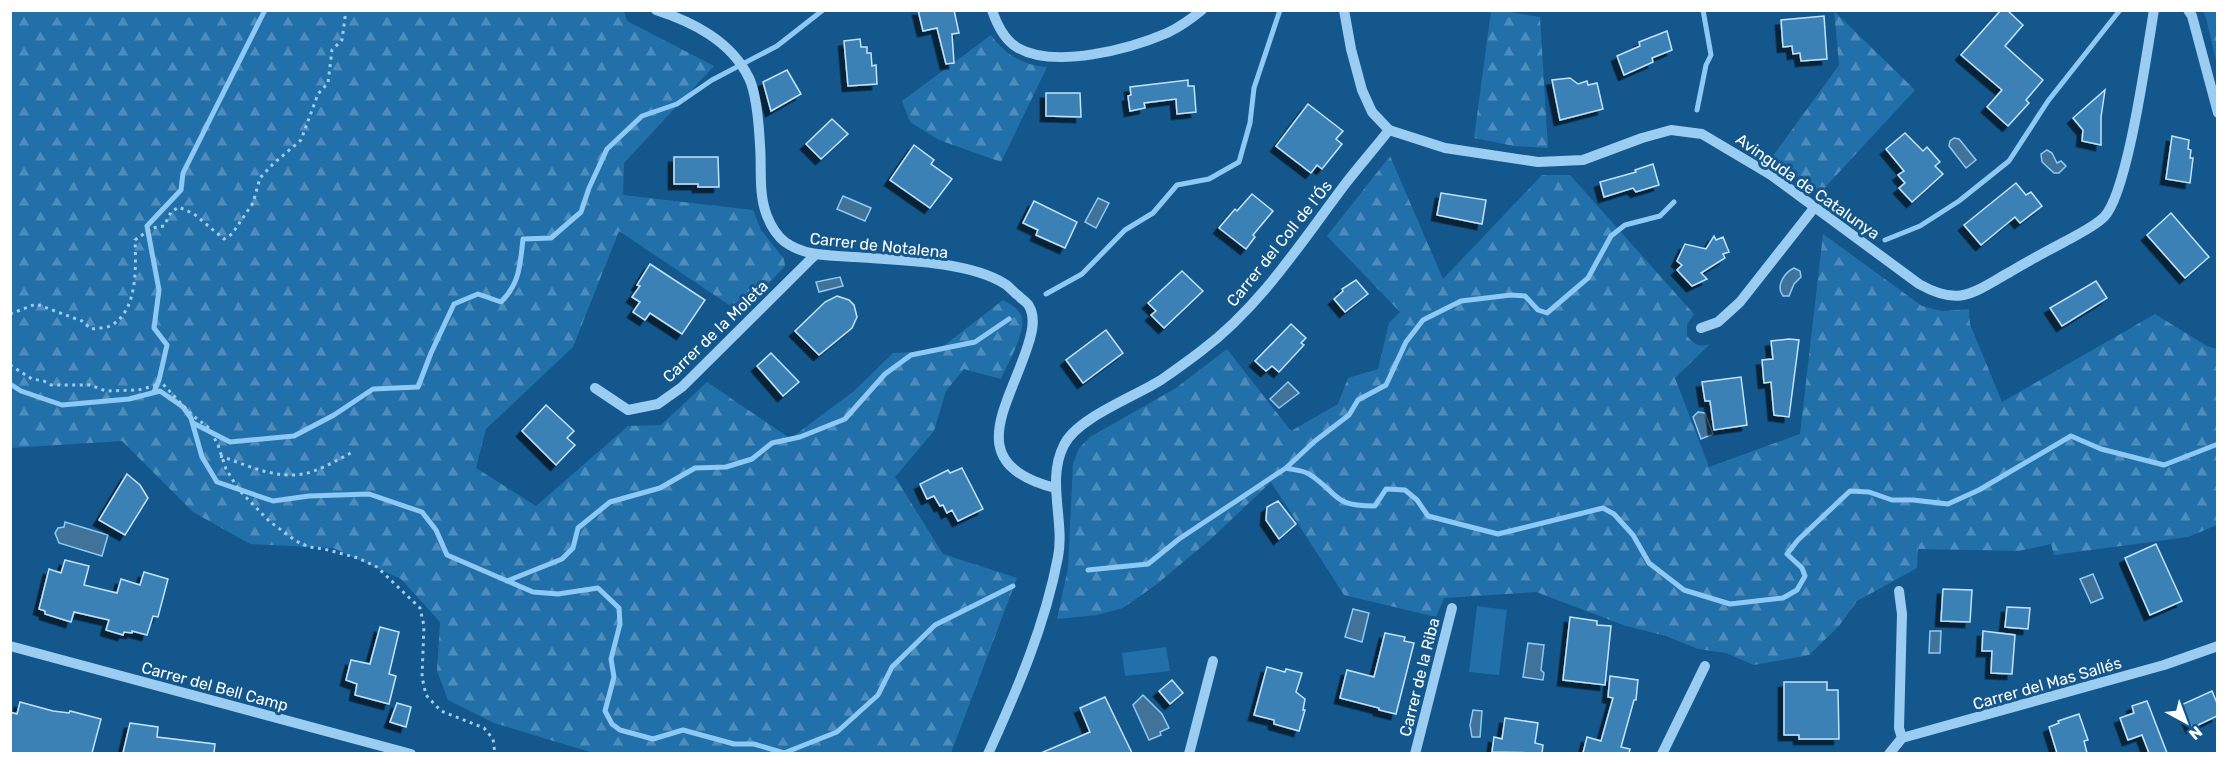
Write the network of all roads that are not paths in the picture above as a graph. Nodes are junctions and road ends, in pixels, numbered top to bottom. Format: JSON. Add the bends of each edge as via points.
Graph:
{"nodes":[{"id":1,"x":656,"y":10,"type":"edge"},
{"id":2,"x":992,"y":10,"type":"edge"},
{"id":3,"x":1202,"y":10,"type":"edge"},
{"id":4,"x":1344,"y":10,"type":"edge"},
{"id":5,"x":2154,"y":10,"type":"edge"},
{"id":6,"x":2188,"y":10,"type":"edge"},
{"id":7,"x":2217,"y":113,"type":"edge"},
{"id":8,"x":1389,"y":130,"type":"junction"},
{"id":9,"x":1814,"y":208,"type":"junction"},
{"id":10,"x":816,"y":254,"type":"junction"},
{"id":11,"x":1701,"y":328,"type":"dead end"},
{"id":12,"x":595,"y":388,"type":"dead end"},
{"id":13,"x":1055,"y":488,"type":"junction"},
{"id":14,"x":1899,"y":591,"type":"dead end"},
{"id":15,"x":1452,"y":608,"type":"dead end"},
{"id":16,"x":10,"y":646,"type":"edge"},
{"id":17,"x":2217,"y":646,"type":"edge"},
{"id":18,"x":1213,"y":661,"type":"dead end"},
{"id":19,"x":1705,"y":666,"type":"dead end"},
{"id":20,"x":1902,"y":738,"type":"junction"},
{"id":21,"x":411,"y":753,"type":"edge"},
{"id":22,"x":988,"y":753,"type":"edge"},
{"id":23,"x":1189,"y":753,"type":"edge"},
{"id":24,"x":1415,"y":753,"type":"edge"},
{"id":25,"x":1662,"y":753,"type":"edge"},
{"id":26,"x":1888,"y":753,"type":"edge"}],
"edges":[{"from":1,"to":10,"type":"street","name":"Carrer de Notalena","via":[[696,25],[716,39],[749,78],[760,145],[760,189],[771,225],[783,241],[802,252]]},
{"from":2,"to":3,"type":"street","via":[[999,27],[1016,47],[1038,55],[1062,57],[1100,53],[1140,42],[1176,29]]},
{"from":4,"to":8,"type":"street","via":[[1362,90],[1372,112]]},
{"from":5,"to":9,"type":"street","name":"Avinguda de Catalunya","via":[[2118,192],[2105,217],[2079,234],[1978,290],[1954,298],[1919,284]]},
{"from":6,"to":7,"type":"street"},
{"from":8,"to":9,"type":"street","name":"Avinguda de Catalunya","via":[[1445,148],[1539,162],[1583,160],[1671,130],[1702,134],[1771,175]]},
{"from":8,"to":13,"type":"street","name":"Carrer del Coll de l'Ós","via":[[1283,267],[1228,328],[1161,380],[1072,431],[1063,446]]},
{"from":9,"to":11,"type":"street","via":[[1740,302],[1718,322]]},
{"from":10,"to":12,"type":"street","name":"Carrer de la Moleta","via":[[682,387],[658,404],[628,410]]},
{"from":10,"to":13,"type":"street","name":"Carrer de Notalena","via":[[916,261],[974,272],[1005,284],[1029,306],[1034,328],[1004,407],[999,440],[1002,458],[1016,472]]},
{"from":13,"to":22,"type":"street","name":"Carrer del Coll de l'Ós","via":[[1059,554],[1048,598],[1024,670]]},
{"from":14,"to":20,"type":"street"},
{"from":15,"to":24,"type":"street","name":"Carrer de la Riba"},
{"from":16,"to":21,"type":"street","name":"Carrer del Bell Camp"},
{"from":17,"to":20,"type":"street","name":"Carrer del Mas Sallés","via":[[2164,665]]},
{"from":18,"to":23,"type":"street"},
{"from":19,"to":25,"type":"street"},
{"from":20,"to":26,"type":"street"}]}
